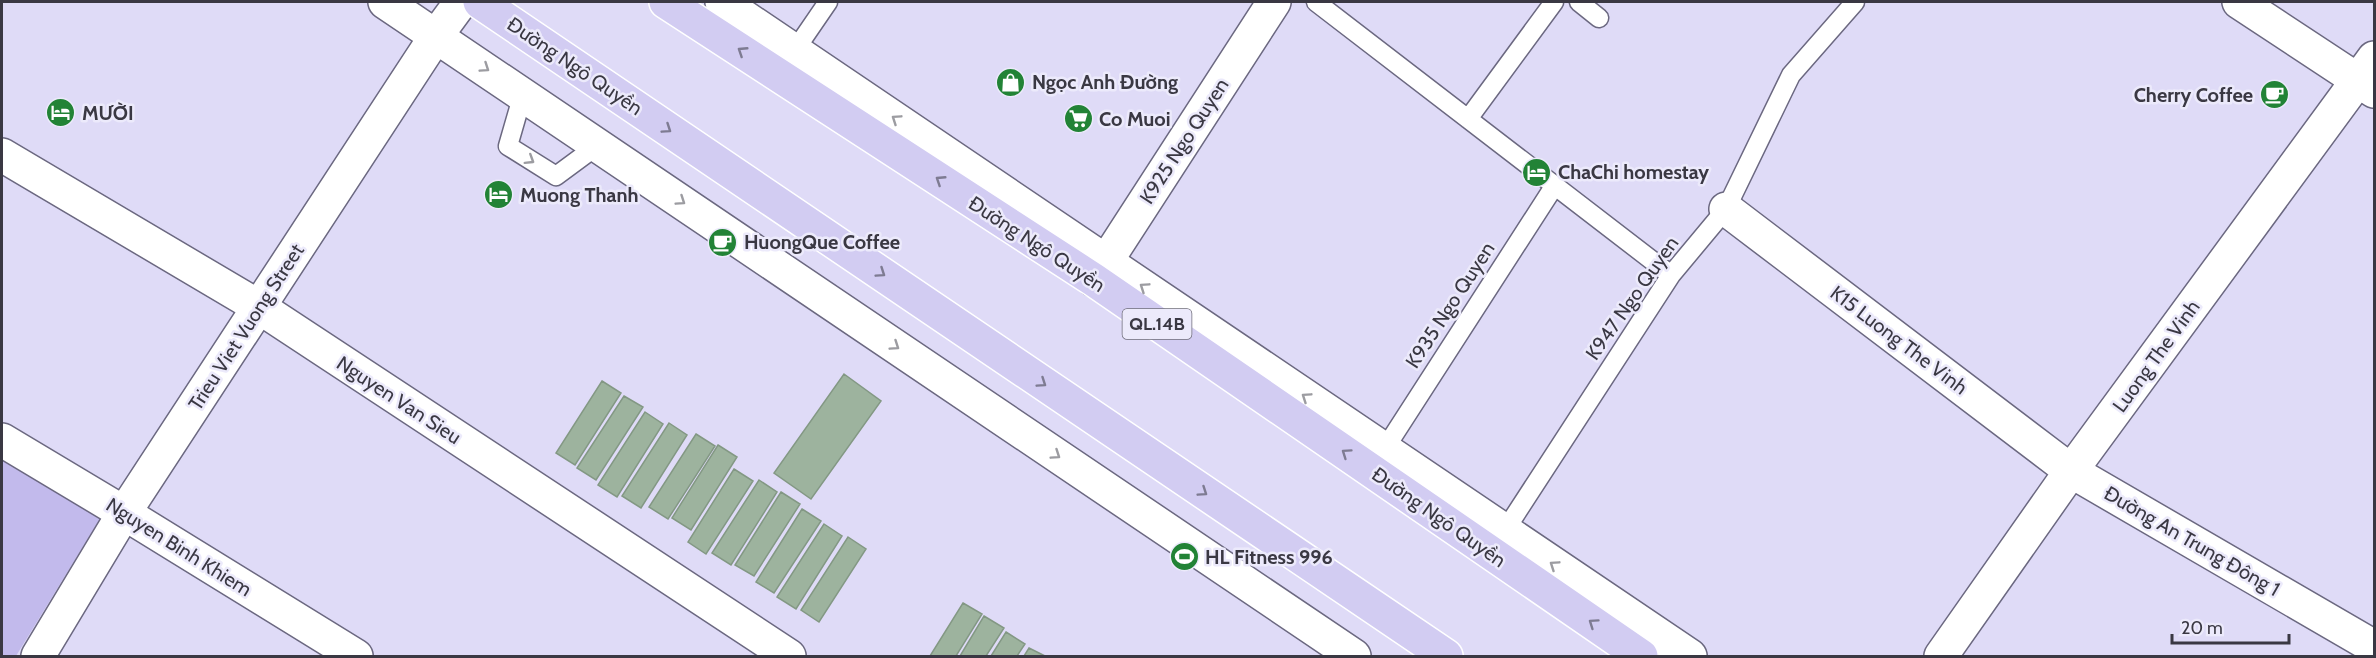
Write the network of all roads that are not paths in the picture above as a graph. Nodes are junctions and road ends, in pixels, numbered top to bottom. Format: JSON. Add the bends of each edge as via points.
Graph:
{"nodes":[{"id":1,"x":385,"y":2,"type":"edge"},
{"id":2,"x":461,"y":2,"type":"edge"},
{"id":3,"x":480,"y":2,"type":"edge"},
{"id":4,"x":666,"y":2,"type":"edge"},
{"id":5,"x":722,"y":2,"type":"edge"},
{"id":6,"x":828,"y":2,"type":"edge"},
{"id":7,"x":1274,"y":2,"type":"edge"},
{"id":8,"x":1316,"y":2,"type":"edge"},
{"id":9,"x":1554,"y":2,"type":"edge"},
{"id":10,"x":1579,"y":2,"type":"edge"},
{"id":11,"x":1855,"y":2,"type":"edge"},
{"id":12,"x":2239,"y":2,"type":"edge"},
{"id":13,"x":1599,"y":18,"type":"dead end"},
{"id":14,"x":436,"y":36,"type":"junction"},
{"id":15,"x":786,"y":63,"type":"junction"},
{"id":16,"x":2369,"y":76,"type":"edge"},
{"id":17,"x":523,"y":94,"type":"junction"},
{"id":18,"x":1468,"y":119,"type":"junction"},
{"id":19,"x":598,"y":145,"type":"junction"},
{"id":20,"x":2,"y":155,"type":"edge"},
{"id":21,"x":1555,"y":185,"type":"junction"},
{"id":22,"x":1726,"y":209,"type":"junction"},
{"id":23,"x":1100,"y":271,"type":"junction"},
{"id":24,"x":1671,"y":275,"type":"junction"},
{"id":25,"x":259,"y":307,"type":"junction"},
{"id":26,"x":2,"y":440,"type":"edge"},
{"id":27,"x":1384,"y":450,"type":"junction"},
{"id":28,"x":2071,"y":471,"type":"junction"},
{"id":29,"x":124,"y":513,"type":"junction"},
{"id":30,"x":1504,"y":532,"type":"junction"},
{"id":31,"x":2374,"y":647,"type":"edge"},
{"id":32,"x":38,"y":657,"type":"edge"},
{"id":33,"x":356,"y":657,"type":"edge"},
{"id":34,"x":789,"y":657,"type":"edge"},
{"id":35,"x":1354,"y":657,"type":"edge"},
{"id":36,"x":1446,"y":657,"type":"edge"},
{"id":37,"x":1641,"y":657,"type":"edge"},
{"id":38,"x":1690,"y":657,"type":"edge"},
{"id":39,"x":1941,"y":657,"type":"edge"}],
"edges":[{"from":1,"to":14,"type":"street"},
{"from":2,"to":14,"type":"street","name":"Trieu Viet Vuong Street"},
{"from":3,"to":36,"type":"highway","name":"Đường Ngô Quyền","one_way":true},
{"from":15,"to":4,"type":"highway","name":"Đường Ngô Quyền","number":"QL.14B","one_way":true},
{"from":5,"to":15,"type":"street","name":"Đường Ngô Quyền"},
{"from":6,"to":15,"type":"lane"},
{"from":7,"to":23,"type":"street","name":"K925 Ngo Quyen"},
{"from":8,"to":18,"type":"lane"},
{"from":9,"to":18,"type":"lane"},
{"from":10,"to":13,"type":"lane"},
{"from":11,"to":22,"type":"lane","name":"K947 Ngo Quyen","via":[[1791,75]]},
{"from":12,"to":16,"type":"street"},
{"from":14,"to":17,"type":"street","one_way":true},
{"from":14,"to":25,"type":"street","name":"Trieu Viet Vuong Street"},
{"from":23,"to":15,"type":"highway","name":"Đường Ngô Quyền","number":"QL.14B","one_way":true},
{"from":16,"to":28,"type":"street","name":"Luong The Vinh"},
{"from":17,"to":19,"type":"street"},
{"from":17,"to":19,"type":"lane","one_way":true,"via":[[508,146],[556,176]]},
{"from":18,"to":21,"type":"lane"},
{"from":19,"to":35,"type":"street","one_way":true},
{"from":20,"to":25,"type":"street","name":"Nguyen Van Sieu"},
{"from":21,"to":24,"type":"lane"},
{"from":21,"to":27,"type":"lane","name":"K935 Ngo Quyen"},
{"from":22,"to":24,"type":"lane","name":"K947 Ngo Quyen"},
{"from":22,"to":28,"type":"street","name":"K15 Luong The Vinh"},
{"from":27,"to":23,"type":"street","name":"Đường Ngô Quyền","one_way":true},
{"from":37,"to":23,"type":"highway","name":"Đường Ngô Quyền","number":"QL.14B","one_way":true},
{"from":24,"to":30,"type":"lane","name":"K947 Ngo Quyen"},
{"from":25,"to":29,"type":"street","name":"Trieu Viet Vuong Street"},
{"from":25,"to":34,"type":"street","name":"Nguyen Van Sieu"},
{"from":26,"to":29,"type":"street","name":"Nguyen Binh Khiem"},
{"from":27,"to":30,"type":"street","name":"Đường Ngô Quyền"},
{"from":28,"to":31,"type":"street","name":"Đường An Trung Đông 1"},
{"from":28,"to":39,"type":"street","name":"Luong The Vinh"},
{"from":29,"to":32,"type":"street","name":"Trieu Viet Vuong Street"},
{"from":29,"to":33,"type":"street","name":"Nguyen Binh Khiem"},
{"from":38,"to":30,"type":"street","name":"Đường Ngô Quyền","one_way":true}]}
